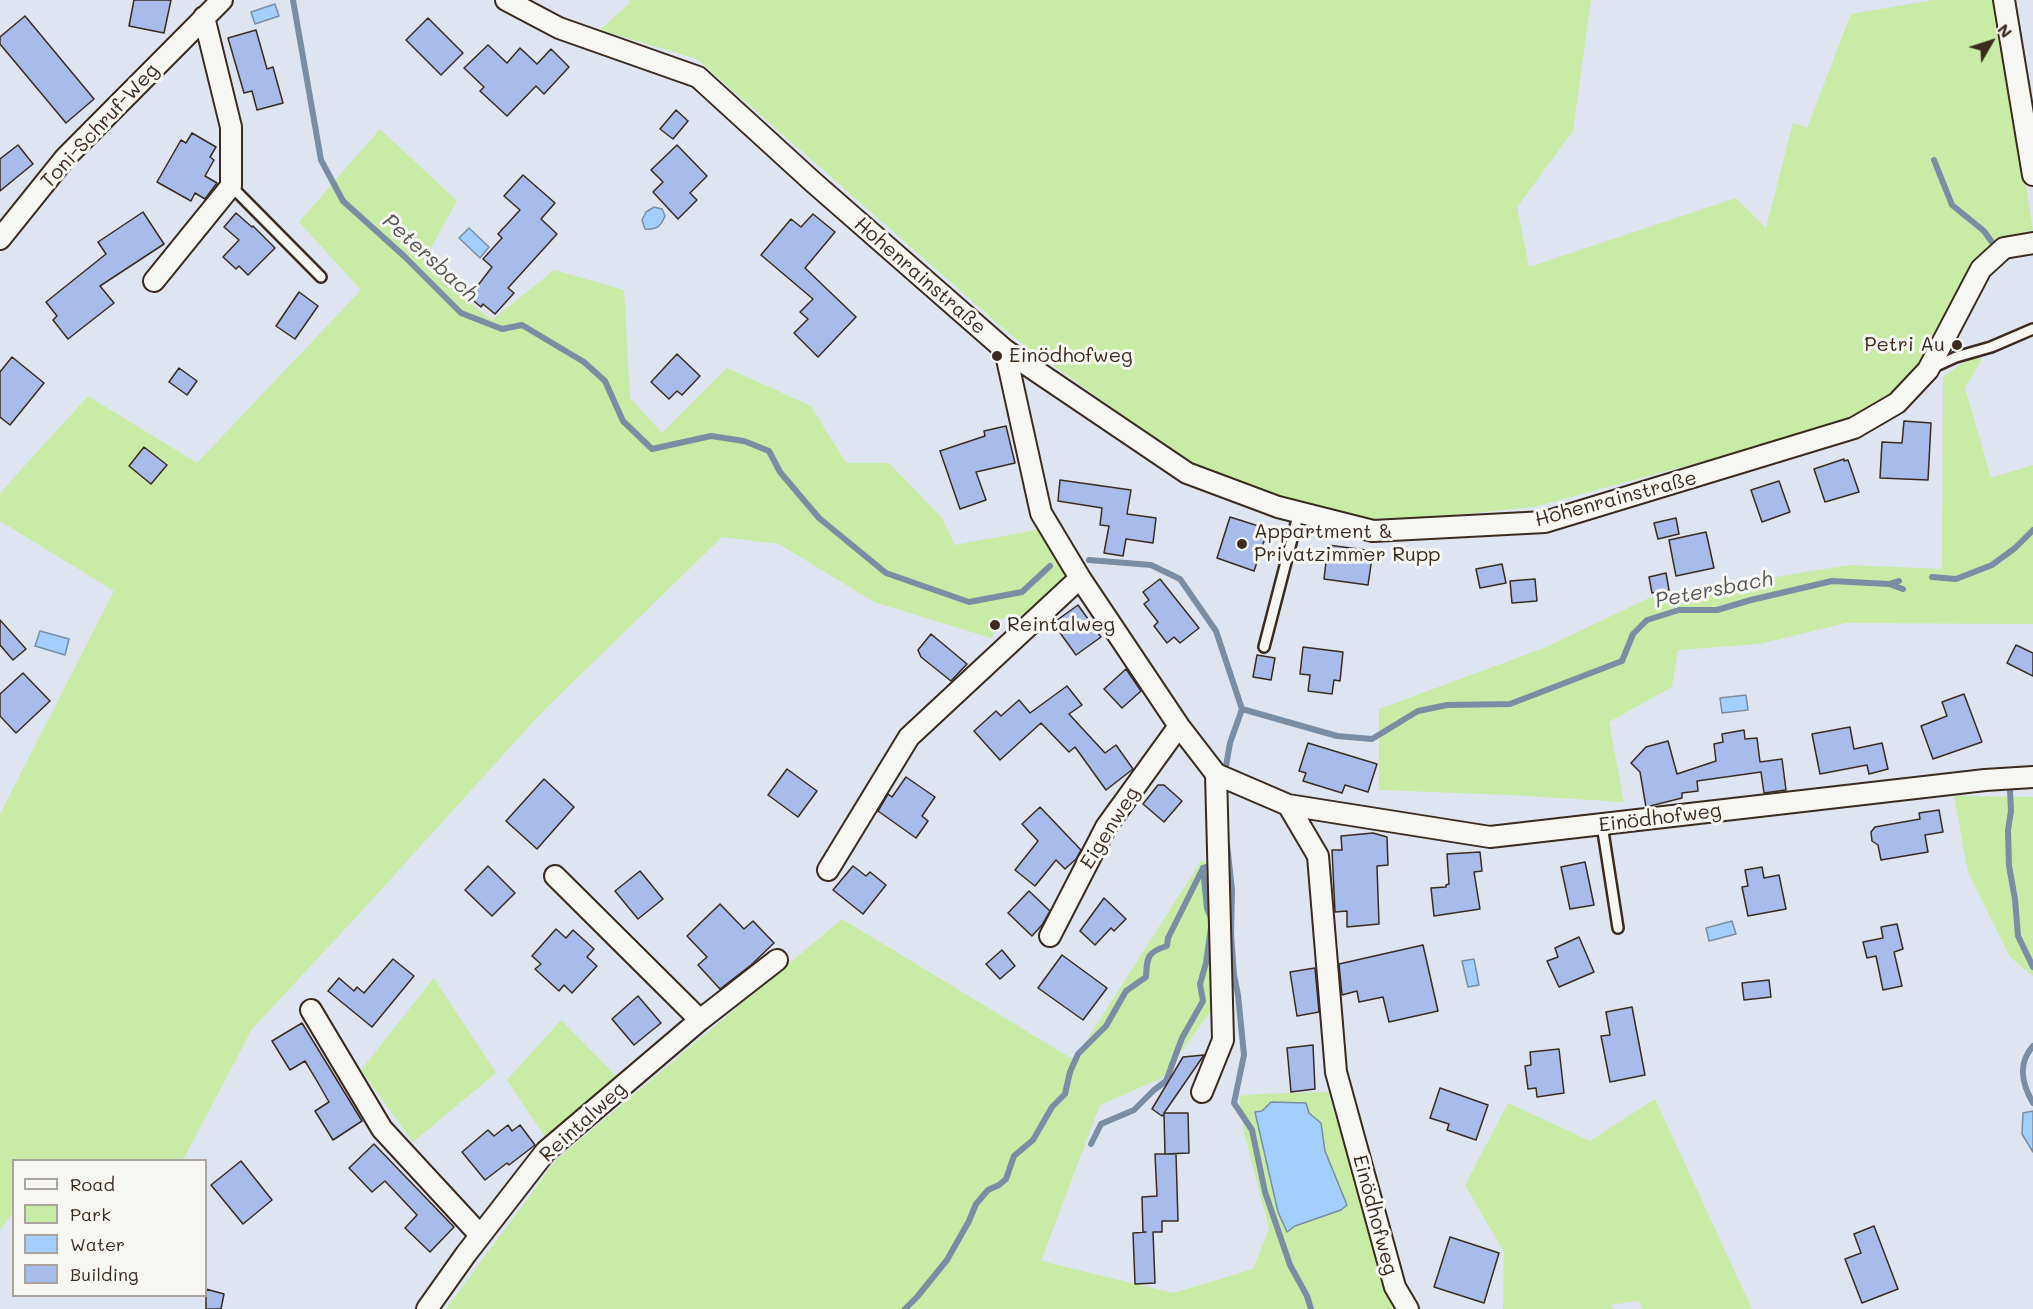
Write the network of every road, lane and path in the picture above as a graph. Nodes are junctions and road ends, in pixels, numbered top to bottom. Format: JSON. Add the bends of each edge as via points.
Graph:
{"nodes":[{"id":1,"x":222,"y":0,"type":"edge"},
{"id":2,"x":506,"y":0,"type":"edge"},
{"id":3,"x":2004,"y":0,"type":"edge"},
{"id":4,"x":204,"y":17,"type":"junction"},
{"id":5,"x":2033,"y":175,"type":"edge"},
{"id":6,"x":231,"y":186,"type":"junction"},
{"id":7,"x":0,"y":239,"type":"edge"},
{"id":8,"x":2033,"y":243,"type":"edge"},
{"id":9,"x":321,"y":277,"type":"dead end"},
{"id":10,"x":154,"y":281,"type":"dead end"},
{"id":11,"x":2033,"y":329,"type":"edge"},
{"id":12,"x":1005,"y":350,"type":"junction"},
{"id":13,"x":1928,"y":370,"type":"junction"},
{"id":14,"x":1299,"y":512,"type":"junction"},
{"id":15,"x":1080,"y":578,"type":"junction"},
{"id":16,"x":1264,"y":647,"type":"dead end"},
{"id":17,"x":1179,"y":726,"type":"junction"},
{"id":18,"x":1216,"y":774,"type":"junction"},
{"id":19,"x":2033,"y":777,"type":"edge"},
{"id":20,"x":1288,"y":805,"type":"junction"},
{"id":21,"x":1602,"y":825,"type":"junction"},
{"id":22,"x":828,"y":870,"type":"dead end"},
{"id":23,"x":555,"y":876,"type":"dead end"},
{"id":24,"x":1618,"y":928,"type":"dead end"},
{"id":25,"x":1050,"y":936,"type":"dead end"},
{"id":26,"x":777,"y":960,"type":"dead end"},
{"id":27,"x":311,"y":1010,"type":"dead end"},
{"id":28,"x":700,"y":1020,"type":"junction"},
{"id":29,"x":1202,"y":1092,"type":"dead end"},
{"id":30,"x":480,"y":1235,"type":"junction"},
{"id":31,"x":427,"y":1309,"type":"edge"},
{"id":32,"x":1408,"y":1309,"type":"edge"}],
"edges":[{"from":1,"to":4,"type":"street","name":"Toni-Schruf-Weg"},
{"from":2,"to":12,"type":"street","name":"Hohenrainstraße","via":[[559,28],[698,76]]},
{"from":3,"to":5,"type":"street"},
{"from":4,"to":6,"type":"street","via":[[231,127]]},
{"from":4,"to":7,"type":"street","name":"Toni-Schruf-Weg","via":[[65,158]]},
{"from":6,"to":9,"type":"lane"},
{"from":6,"to":10,"type":"street"},
{"from":8,"to":13,"type":"street","name":"Hohenrainstraße","via":[[2004,248],[1981,269]]},
{"from":11,"to":13,"type":"lane","name":"Hohenrainstraße"},
{"from":12,"to":14,"type":"street","name":"Hohenrainstraße","via":[[1187,473]]},
{"from":12,"to":15,"type":"street","name":"Einödhofweg","via":[[1041,513]]},
{"from":13,"to":14,"type":"street","name":"Hohenrainstraße","via":[[1897,403],[1854,428],[1545,522],[1373,531]]},
{"from":14,"to":16,"type":"lane"},
{"from":15,"to":17,"type":"street","name":"Einödhofweg"},
{"from":15,"to":22,"type":"street","via":[[909,737]]},
{"from":17,"to":18,"type":"street","name":"Einödhofweg"},
{"from":17,"to":25,"type":"street","name":"Eigenweg","via":[[1106,827]]},
{"from":18,"to":20,"type":"street","name":"Einödhofweg"},
{"from":18,"to":29,"type":"street","via":[[1223,1040]]},
{"from":19,"to":21,"type":"street","name":"Einödhofweg"},
{"from":20,"to":21,"type":"street","name":"Einödhofweg","via":[[1490,837]]},
{"from":20,"to":32,"type":"street","name":"Einödhofweg","via":[[1318,856],[1336,1072],[1395,1287]]},
{"from":21,"to":24,"type":"lane"},
{"from":23,"to":28,"type":"street"},
{"from":26,"to":28,"type":"street","name":"Reintalweg"},
{"from":27,"to":30,"type":"street","via":[[382,1129]]},
{"from":28,"to":30,"type":"street","name":"Reintalweg","via":[[546,1151]]},
{"from":30,"to":31,"type":"street","name":"Reintalweg"}]}
